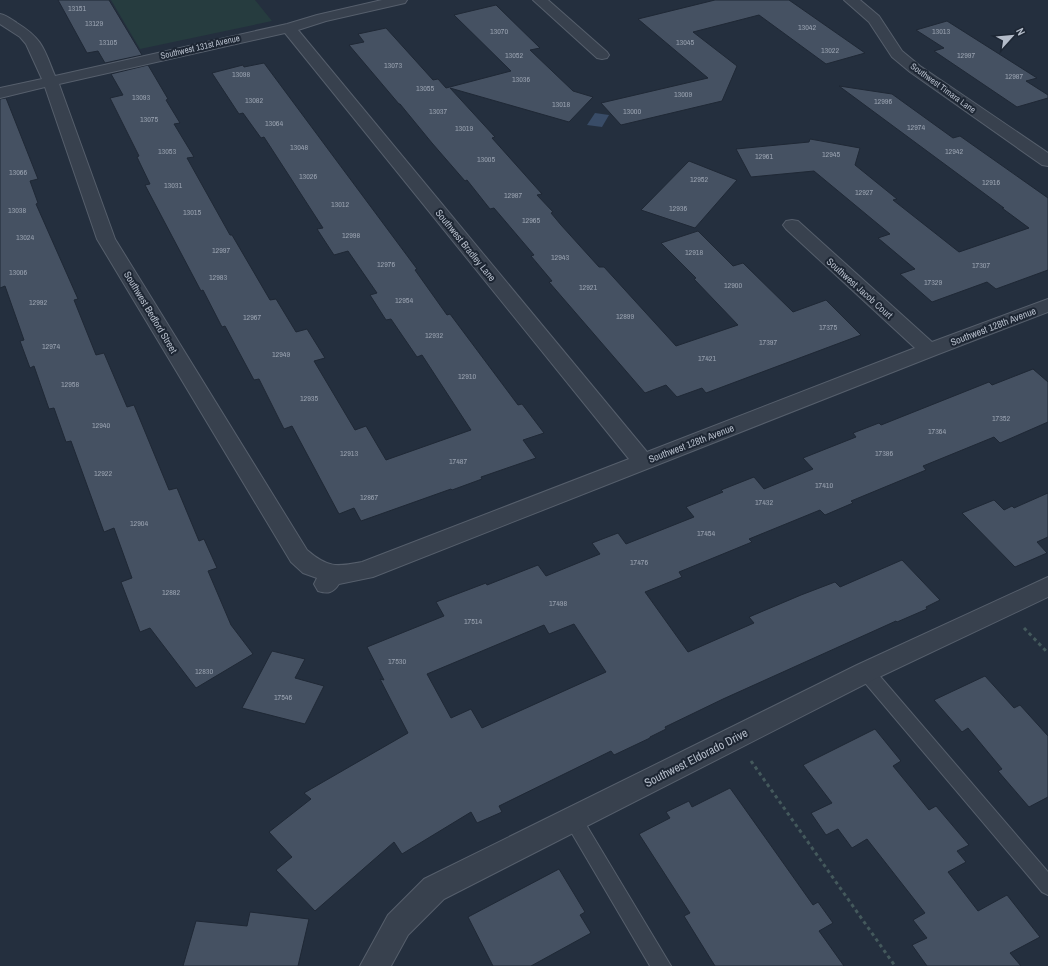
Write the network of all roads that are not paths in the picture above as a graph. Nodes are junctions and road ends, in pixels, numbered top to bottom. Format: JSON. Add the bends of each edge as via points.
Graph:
{"nodes":[{"id":1,"x":400,"y":0,"type":"edge"},
{"id":2,"x":540,"y":0,"type":"edge"},
{"id":3,"x":850,"y":0,"type":"edge"},
{"id":4,"x":0,"y":18,"type":"edge"},
{"id":5,"x":289,"y":28,"type":"junction"},
{"id":6,"x":602,"y":55,"type":"dead end"},
{"id":7,"x":50,"y":81,"type":"junction"},
{"id":8,"x":0,"y":93,"type":"edge"},
{"id":9,"x":1048,"y":161,"type":"edge"},
{"id":10,"x":792,"y":225,"type":"dead end"},
{"id":11,"x":1048,"y":305,"type":"edge"},
{"id":12,"x":929,"y":350,"type":"junction"},
{"id":13,"x":643,"y":462,"type":"junction"},
{"id":14,"x":330,"y":579,"type":"joint"},
{"id":15,"x":1048,"y":586,"type":"edge"},
{"id":16,"x":866,"y":672,"type":"junction"},
{"id":17,"x":573,"y":819,"type":"junction"},
{"id":18,"x":1048,"y":886,"type":"edge"},
{"id":19,"x":375,"y":966,"type":"edge"},
{"id":20,"x":661,"y":966,"type":"edge"}],
"edges":[{"from":1,"to":5,"type":"street","name":"Southwest 131st Avenue"},
{"from":2,"to":6,"type":"street"},
{"from":3,"to":9,"type":"street","name":"Southwest Timara Lane","via":[[874,20],[897,54],[915,69]]},
{"from":4,"to":7,"type":"street","name":"Southwest Bedford Street","via":[[33,42]]},
{"from":5,"to":7,"type":"street","name":"Southwest 131st Avenue"},
{"from":5,"to":13,"type":"street","name":"Southwest Bradley Lane"},
{"from":7,"to":8,"type":"street","name":"Southwest 131st Avenue"},
{"from":7,"to":14,"type":"street","name":"Southwest Bedford Street","via":[[106,239],[299,556]]},
{"from":10,"to":12,"type":"street","name":"Southwest Jacob Court"},
{"from":11,"to":12,"type":"street","name":"Southwest 128th Avenue"},
{"from":12,"to":13,"type":"street","name":"Southwest 128th Avenue"},
{"from":13,"to":14,"type":"street","name":"Southwest 128th Avenue","via":[[365,571]]},
{"from":15,"to":16,"type":"street","name":"Southwest Eldorado Drive"},
{"from":16,"to":17,"type":"street","name":"Southwest Eldorado Drive"},
{"from":16,"to":18,"type":"lane"},
{"from":17,"to":19,"type":"street","name":"Southwest Eldorado Drive","via":[[434,889],[398,925]]},
{"from":17,"to":20,"type":"lane"}]}
